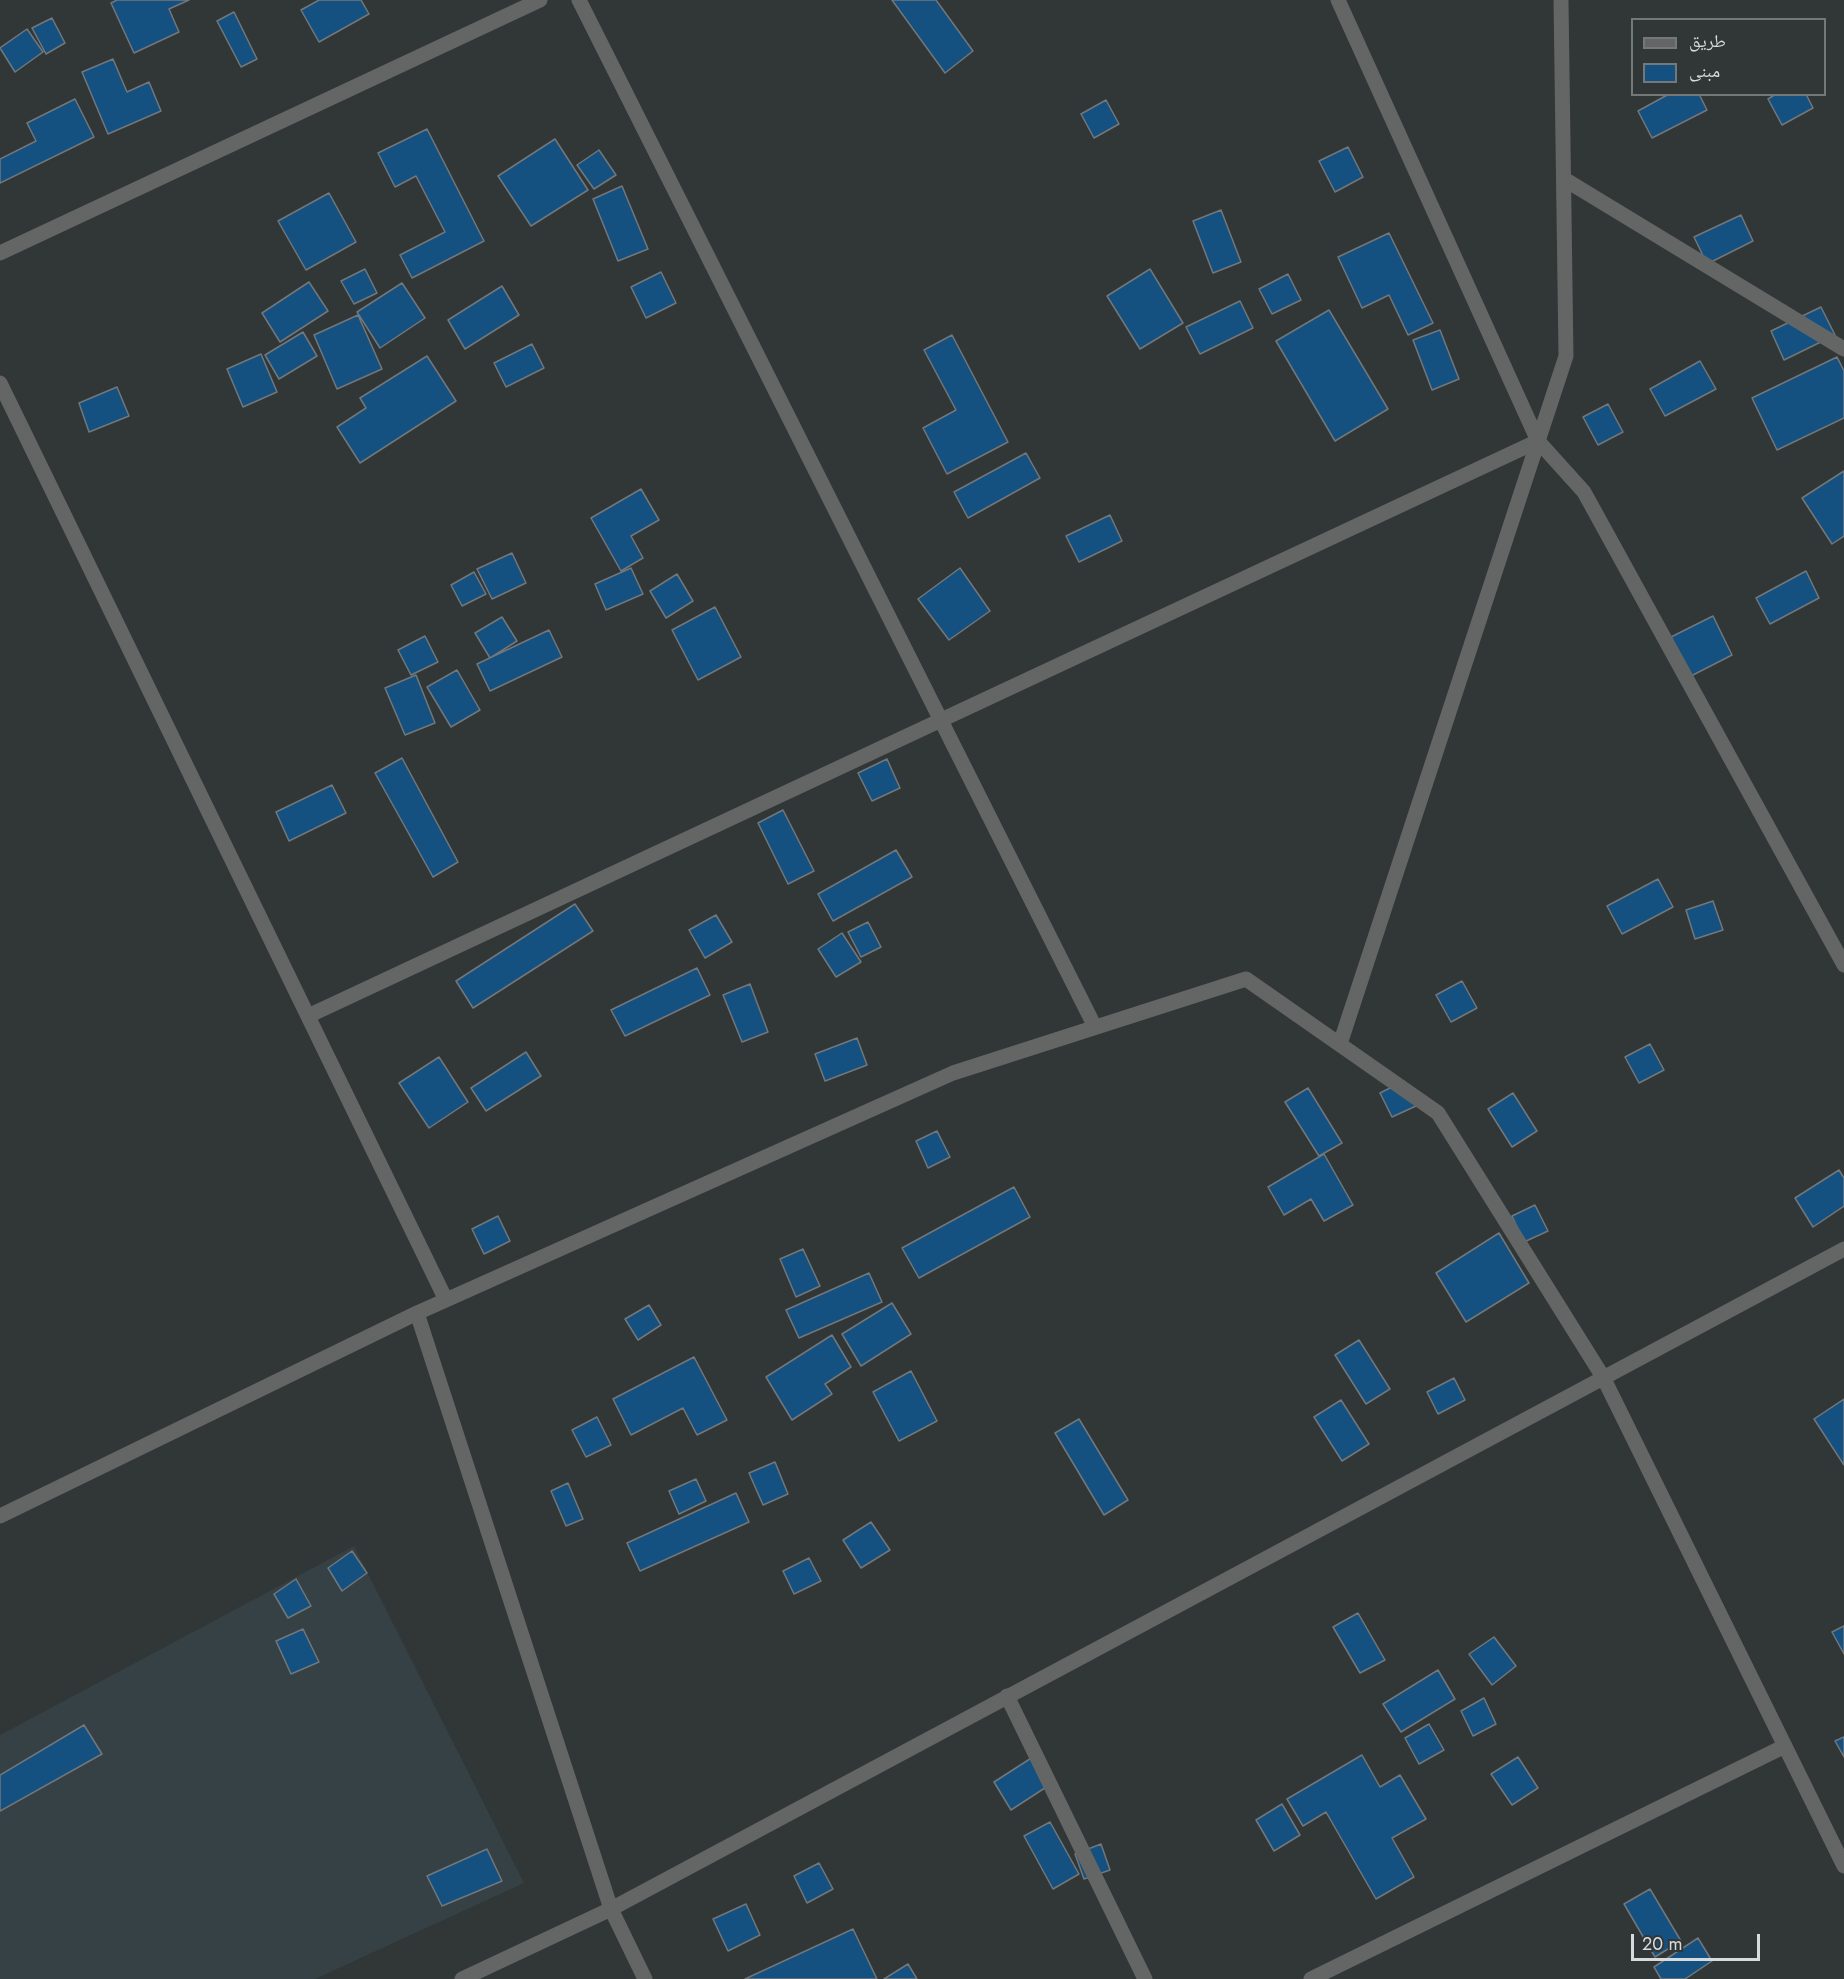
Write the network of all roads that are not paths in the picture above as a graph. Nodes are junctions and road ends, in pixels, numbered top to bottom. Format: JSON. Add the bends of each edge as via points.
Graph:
{"nodes":[{"id":1,"x":540,"y":0,"type":"edge"},
{"id":2,"x":579,"y":0,"type":"edge"},
{"id":3,"x":1338,"y":0,"type":"edge"},
{"id":4,"x":1561,"y":0,"type":"edge"},
{"id":5,"x":1564,"y":179,"type":"junction"},
{"id":6,"x":0,"y":253,"type":"edge"},
{"id":7,"x":1844,"y":349,"type":"edge"},
{"id":8,"x":0,"y":383,"type":"edge"},
{"id":9,"x":1538,"y":441,"type":"junction"},
{"id":10,"x":941,"y":720,"type":"junction"},
{"id":11,"x":1844,"y":964,"type":"edge"},
{"id":12,"x":308,"y":1016,"type":"junction"},
{"id":13,"x":1095,"y":1027,"type":"junction"},
{"id":14,"x":1340,"y":1044,"type":"junction"},
{"id":15,"x":1844,"y":1249,"type":"edge"},
{"id":16,"x":446,"y":1300,"type":"junction"},
{"id":17,"x":417,"y":1313,"type":"junction"},
{"id":18,"x":1603,"y":1377,"type":"junction"},
{"id":19,"x":0,"y":1516,"type":"edge"},
{"id":20,"x":1007,"y":1696,"type":"junction"},
{"id":21,"x":1785,"y":1746,"type":"junction"},
{"id":22,"x":1844,"y":1866,"type":"edge"},
{"id":23,"x":611,"y":1909,"type":"junction"},
{"id":24,"x":462,"y":1979,"type":"edge"},
{"id":25,"x":645,"y":1979,"type":"edge"},
{"id":26,"x":1145,"y":1979,"type":"edge"},
{"id":27,"x":1311,"y":1979,"type":"edge"}],
"edges":[{"from":1,"to":6,"type":"street"},
{"from":2,"to":10,"type":"street"},
{"from":3,"to":9,"type":"street"},
{"from":4,"to":5,"type":"street"},
{"from":5,"to":7,"type":"street"},
{"from":5,"to":9,"type":"street","via":[[1566,356]]},
{"from":8,"to":12,"type":"street"},
{"from":9,"to":10,"type":"street"},
{"from":9,"to":11,"type":"street","via":[[1584,492]]},
{"from":9,"to":14,"type":"street"},
{"from":10,"to":12,"type":"street"},
{"from":10,"to":13,"type":"street"},
{"from":12,"to":16,"type":"street"},
{"from":13,"to":14,"type":"street","via":[[1246,979]]},
{"from":13,"to":16,"type":"street","via":[[953,1073]]},
{"from":14,"to":18,"type":"street","via":[[1438,1113]]},
{"from":15,"to":18,"type":"street"},
{"from":16,"to":17,"type":"street"},
{"from":17,"to":19,"type":"street"},
{"from":17,"to":23,"type":"street"},
{"from":18,"to":20,"type":"street"},
{"from":18,"to":21,"type":"street"},
{"from":20,"to":23,"type":"street"},
{"from":20,"to":26,"type":"street"},
{"from":21,"to":22,"type":"street"},
{"from":21,"to":27,"type":"street"},
{"from":23,"to":24,"type":"street"},
{"from":23,"to":25,"type":"street"}]}
